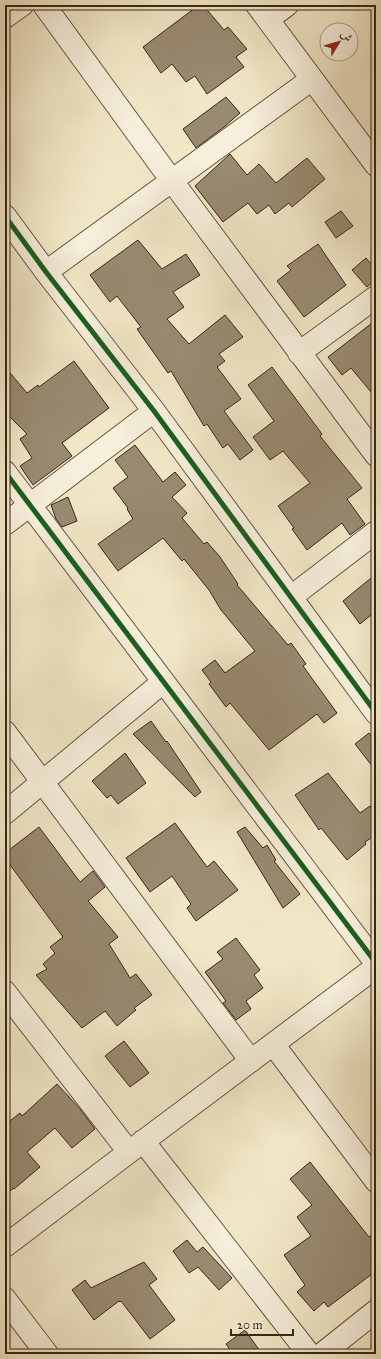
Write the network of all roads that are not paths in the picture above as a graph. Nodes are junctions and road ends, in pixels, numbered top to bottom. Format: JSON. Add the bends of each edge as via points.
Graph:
{"nodes":[{"id":1,"x":22,"y":5,"type":"edge"},
{"id":2,"x":44,"y":5,"type":"edge"},
{"id":3,"x":287,"y":5,"type":"edge"},
{"id":4,"x":263,"y":12,"type":"edge"},
{"id":5,"x":5,"y":17,"type":"edge"},
{"id":6,"x":312,"y":79,"type":"junction"},
{"id":7,"x":376,"y":165,"type":"edge"},
{"id":8,"x":172,"y":181,"type":"junction"},
{"id":9,"x":5,"y":216,"type":"edge"},
{"id":10,"x":46,"y":272,"type":"junction"},
{"id":11,"x":376,"y":297,"type":"edge"},
{"id":12,"x":300,"y":354,"type":"junction"},
{"id":13,"x":154,"y":411,"type":"junction"},
{"id":14,"x":376,"y":455,"type":"edge"},
{"id":15,"x":5,"y":472,"type":"edge"},
{"id":16,"x":30,"y":505,"type":"junction"},
{"id":17,"x":5,"y":524,"type":"edge"},
{"id":18,"x":376,"y":532,"type":"edge"},
{"id":19,"x":290,"y":596,"type":"junction"},
{"id":20,"x":163,"y":682,"type":"junction"},
{"id":21,"x":376,"y":713,"type":"edge"},
{"id":22,"x":5,"y":732,"type":"edge"},
{"id":23,"x":42,"y":783,"type":"junction"},
{"id":24,"x":5,"y":813,"type":"edge"},
{"id":25,"x":376,"y":962,"type":"edge"},
{"id":26,"x":376,"y":967,"type":"edge"},
{"id":27,"x":5,"y":992,"type":"edge"},
{"id":28,"x":273,"y":1044,"type":"junction"},
{"id":29,"x":251,"y":1061,"type":"junction"},
{"id":30,"x":136,"y":1146,"type":"junction"},
{"id":31,"x":376,"y":1181,"type":"edge"},
{"id":32,"x":5,"y":1246,"type":"edge"},
{"id":33,"x":5,"y":1299,"type":"edge"},
{"id":34,"x":376,"y":1311,"type":"edge"},
{"id":35,"x":47,"y":1354,"type":"edge"},
{"id":36,"x":309,"y":1354,"type":"edge"},
{"id":37,"x":322,"y":1354,"type":"edge"}],
"edges":[{"from":1,"to":5,"type":"street"},
{"from":2,"to":8,"type":"street"},
{"from":3,"to":4,"type":"street"},
{"from":4,"to":6,"type":"street"},
{"from":6,"to":7,"type":"street"},
{"from":6,"to":8,"type":"street"},
{"from":8,"to":10,"type":"street"},
{"from":8,"to":12,"type":"street"},
{"from":9,"to":10,"type":"street"},
{"from":10,"to":13,"type":"street"},
{"from":11,"to":12,"type":"street"},
{"from":12,"to":14,"type":"street"},
{"from":13,"to":16,"type":"street"},
{"from":13,"to":19,"type":"street"},
{"from":15,"to":16,"type":"street"},
{"from":16,"to":17,"type":"street"},
{"from":16,"to":20,"type":"street"},
{"from":18,"to":19,"type":"street"},
{"from":19,"to":21,"type":"street"},
{"from":20,"to":23,"type":"street"},
{"from":20,"to":25,"type":"street"},
{"from":22,"to":23,"type":"street"},
{"from":23,"to":24,"type":"street"},
{"from":23,"to":29,"type":"street"},
{"from":26,"to":28,"type":"street"},
{"from":27,"to":30,"type":"street"},
{"from":28,"to":29,"type":"street"},
{"from":28,"to":31,"type":"street"},
{"from":29,"to":30,"type":"street"},
{"from":30,"to":32,"type":"street"},
{"from":30,"to":36,"type":"street"},
{"from":33,"to":35,"type":"street"},
{"from":34,"to":37,"type":"street"}]}
